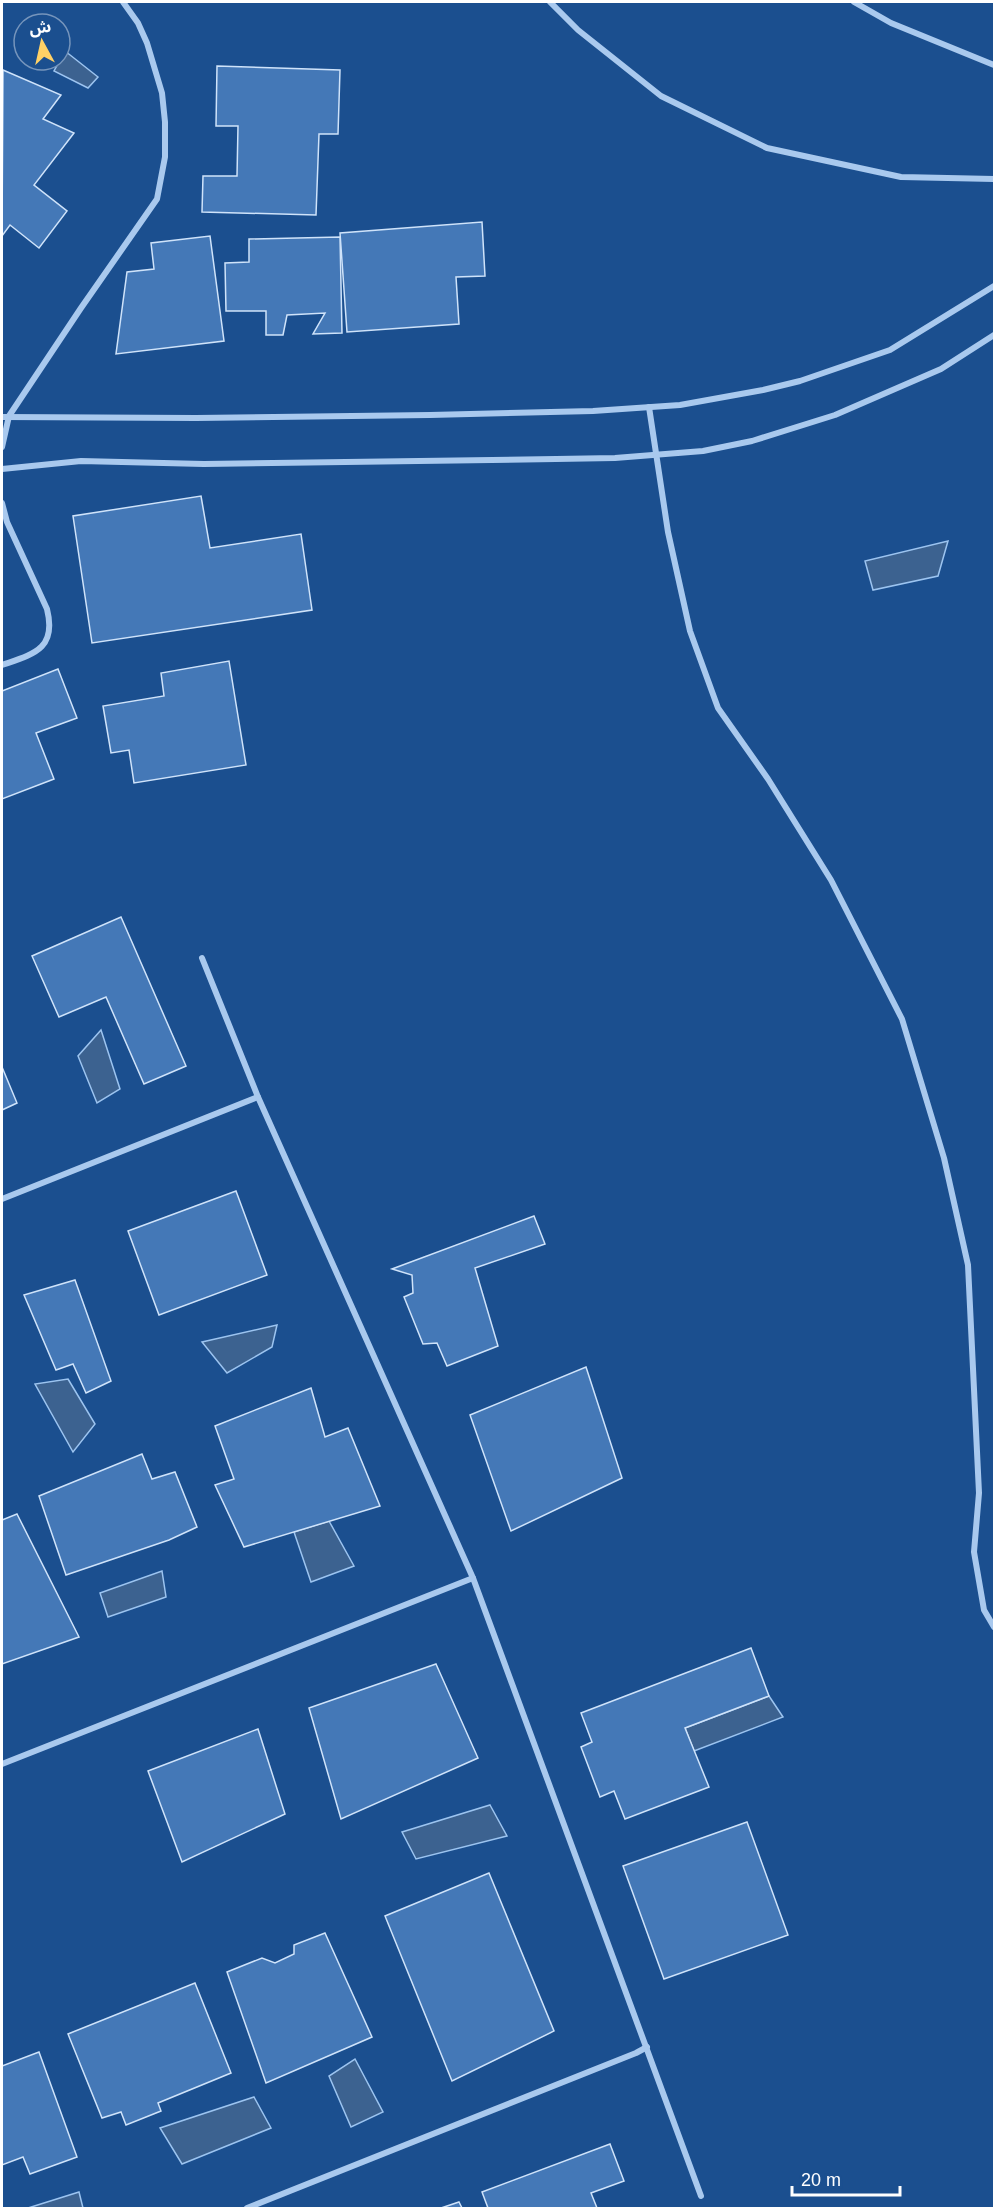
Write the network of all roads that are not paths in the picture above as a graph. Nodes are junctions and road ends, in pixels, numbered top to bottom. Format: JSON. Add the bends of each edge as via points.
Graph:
{"nodes":[{"id":1,"x":123,"y":2,"type":"edge"},
{"id":2,"x":550,"y":2,"type":"edge"},
{"id":3,"x":854,"y":2,"type":"edge"},
{"id":4,"x":994,"y":65,"type":"edge"},
{"id":5,"x":994,"y":179,"type":"edge"},
{"id":6,"x":994,"y":286,"type":"edge"},
{"id":7,"x":994,"y":335,"type":"edge"},
{"id":8,"x":649,"y":407,"type":"junction"},
{"id":9,"x":9,"y":416,"type":"junction"},
{"id":10,"x":2,"y":417,"type":"edge"},
{"id":11,"x":2,"y":447,"type":"edge"},
{"id":12,"x":657,"y":454,"type":"junction"},
{"id":13,"x":2,"y":469,"type":"edge"},
{"id":14,"x":2,"y":503,"type":"edge"},
{"id":15,"x":2,"y":665,"type":"edge"},
{"id":16,"x":202,"y":958,"type":"dead end"},
{"id":17,"x":258,"y":1097,"type":"junction"},
{"id":18,"x":2,"y":1199,"type":"edge"},
{"id":19,"x":474,"y":1578,"type":"junction"},
{"id":20,"x":994,"y":1627,"type":"edge"},
{"id":21,"x":2,"y":1764,"type":"edge"},
{"id":22,"x":647,"y":2047,"type":"junction"},
{"id":23,"x":701,"y":2196,"type":"dead end"},
{"id":24,"x":247,"y":2208,"type":"edge"}],
"edges":[{"from":1,"to":9,"type":"street","via":[[147,43],[162,93],[165,158],[157,199]]},
{"from":2,"to":5,"type":"street","via":[[578,30],[662,96],[767,148],[901,177]]},
{"from":3,"to":4,"type":"street","via":[[891,23]]},
{"from":6,"to":8,"type":"street","via":[[890,350],[753,393]]},
{"from":7,"to":12,"type":"street","via":[[941,369],[835,415],[752,441],[703,451]]},
{"from":8,"to":9,"type":"street","via":[[430,416]]},
{"from":8,"to":12,"type":"street"},
{"from":9,"to":10,"type":"street"},
{"from":9,"to":11,"type":"street"},
{"from":12,"to":13,"type":"street","via":[[615,458],[216,464],[81,462]]},
{"from":12,"to":20,"type":"street","via":[[668,532],[690,631],[718,708],[831,880],[902,1019],[944,1158],[968,1266],[979,1493],[974,1552],[984,1610]]},
{"from":14,"to":15,"type":"street","via":[[51,624],[45,645],[38,651]]},
{"from":16,"to":17,"type":"street"},
{"from":17,"to":18,"type":"street"},
{"from":17,"to":19,"type":"street"},
{"from":19,"to":21,"type":"street"},
{"from":19,"to":22,"type":"street"},
{"from":22,"to":23,"type":"street"},
{"from":22,"to":24,"type":"street"}]}
